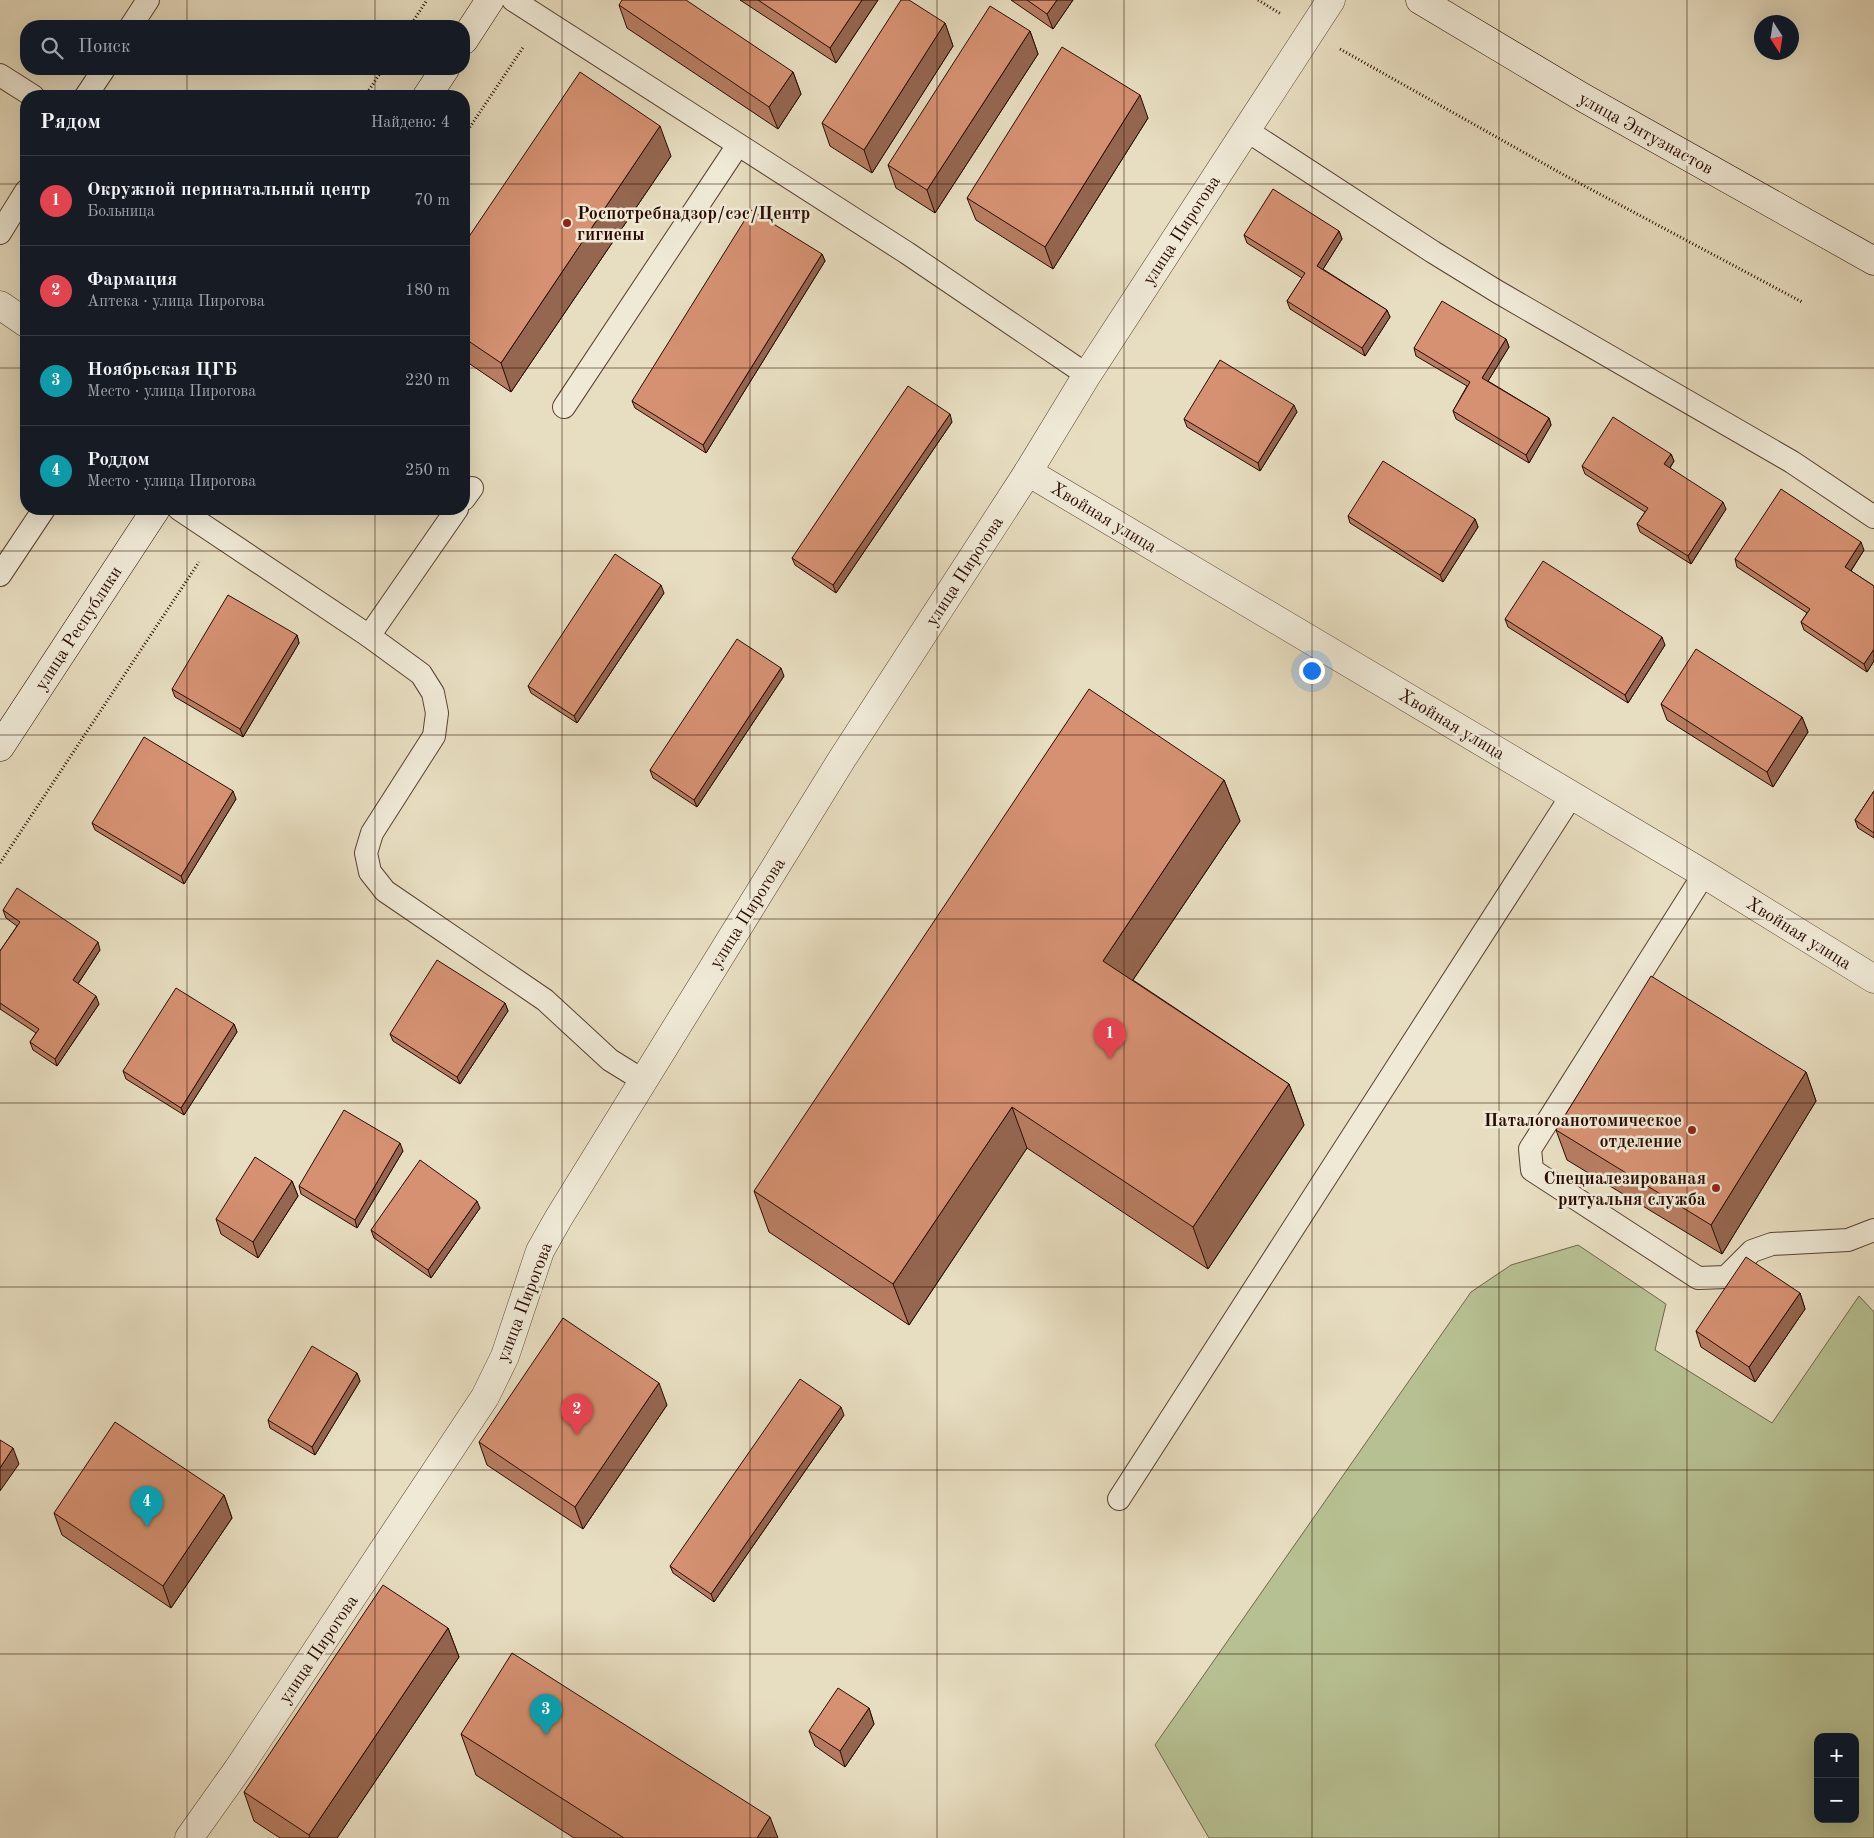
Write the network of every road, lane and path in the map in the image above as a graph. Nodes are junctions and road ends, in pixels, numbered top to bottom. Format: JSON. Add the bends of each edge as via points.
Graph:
{"nodes":[{"id":1,"x":148,"y":0,"type":"edge"},
{"id":2,"x":428,"y":0,"type":"edge"},
{"id":3,"x":490,"y":0,"type":"edge"},
{"id":4,"x":514,"y":0,"type":"edge"},
{"id":5,"x":1258,"y":0,"type":"edge"},
{"id":6,"x":1331,"y":0,"type":"edge"},
{"id":7,"x":1420,"y":0,"type":"edge"},
{"id":8,"x":542,"y":19,"type":"junction"},
{"id":9,"x":135,"y":20,"type":"edge"},
{"id":10,"x":414,"y":20,"type":"edge"},
{"id":11,"x":470,"y":31,"type":"edge"},
{"id":12,"x":1310,"y":32,"type":"junction"},
{"id":13,"x":0,"y":75,"type":"edge"},
{"id":14,"x":100,"y":75,"type":"edge"},
{"id":15,"x":379,"y":75,"type":"edge"},
{"id":16,"x":441,"y":75,"type":"edge"},
{"id":17,"x":24,"y":90,"type":"edge"},
{"id":18,"x":90,"y":90,"type":"edge"},
{"id":19,"x":369,"y":90,"type":"edge"},
{"id":20,"x":431,"y":90,"type":"edge"},
{"id":21,"x":470,"y":127,"type":"edge"},
{"id":22,"x":1246,"y":130,"type":"junction"},
{"id":23,"x":738,"y":145,"type":"junction"},
{"id":24,"x":20,"y":201,"type":"edge"},
{"id":25,"x":0,"y":233,"type":"edge"},
{"id":26,"x":1874,"y":261,"type":"edge"},
{"id":27,"x":1802,"y":302,"type":"dead end"},
{"id":28,"x":0,"y":305,"type":"edge"},
{"id":29,"x":20,"y":319,"type":"edge"},
{"id":30,"x":1087,"y":375,"type":"junction"},
{"id":31,"x":564,"y":407,"type":"dead end"},
{"id":32,"x":1028,"y":472,"type":"junction"},
{"id":33,"x":40,"y":515,"type":"edge"},
{"id":34,"x":152,"y":515,"type":"edge"},
{"id":35,"x":188,"y":515,"type":"edge"},
{"id":36,"x":453,"y":515,"type":"edge"},
{"id":37,"x":1874,"y":517,"type":"edge"},
{"id":38,"x":208,"y":528,"type":"junction"},
{"id":39,"x":0,"y":575,"type":"edge"},
{"id":40,"x":369,"y":636,"type":"junction"},
{"id":41,"x":0,"y":747,"type":"edge"},
{"id":42,"x":1572,"y":795,"type":"junction"},
{"id":43,"x":0,"y":863,"type":"edge"},
{"id":44,"x":1704,"y":874,"type":"junction"},
{"id":45,"x":1874,"y":979,"type":"edge"},
{"id":46,"x":644,"y":1082,"type":"junction"},
{"id":47,"x":1874,"y":1230,"type":"edge"},
{"id":48,"x":1119,"y":1500,"type":"dead end"},
{"id":49,"x":197,"y":1835,"type":"edge"}],
"edges":[{"from":1,"to":9,"type":"lane"},
{"from":2,"to":10,"type":"path"},
{"from":3,"to":11,"type":"street"},
{"from":4,"to":8,"type":"lane"},
{"from":5,"to":12,"type":"path"},
{"from":6,"to":12,"type":"street","name":"улица Пирогова"},
{"from":7,"to":26,"type":"street","name":"улица Энтузиастов","via":[[1582,97]]},
{"from":8,"to":21,"type":"path"},
{"from":8,"to":23,"type":"lane"},
{"from":12,"to":22,"type":"street","name":"улица Пирогова"},
{"from":12,"to":27,"type":"path","via":[[1564,175]]},
{"from":13,"to":17,"type":"lane"},
{"from":14,"to":18,"type":"lane"},
{"from":15,"to":19,"type":"path"},
{"from":16,"to":20,"type":"street"},
{"from":22,"to":30,"type":"street","name":"улица Пирогова"},
{"from":22,"to":37,"type":"lane","via":[[1433,252],[1792,462]]},
{"from":23,"to":30,"type":"lane","via":[[907,253]]},
{"from":23,"to":31,"type":"lane"},
{"from":24,"to":25,"type":"lane"},
{"from":28,"to":29,"type":"street"},
{"from":30,"to":32,"type":"street","name":"улица Пирогова"},
{"from":32,"to":42,"type":"street","name":"Хвойная улица"},
{"from":32,"to":46,"type":"street","name":"улица Пирогова","via":[[842,759]]},
{"from":33,"to":39,"type":"lane"},
{"from":34,"to":41,"type":"street","name":"улица Республики"},
{"from":35,"to":38,"type":"lane"},
{"from":36,"to":40,"type":"lane"},
{"from":38,"to":40,"type":"lane"},
{"from":38,"to":43,"type":"path","via":[[202,558]]},
{"from":40,"to":46,"type":"lane","via":[[421,674],[433,693],[437,713],[434,736],[372,833],[366,853],[370,872],[386,891],[545,1000],[610,1060]]},
{"from":42,"to":44,"type":"street","name":"Хвойная улица"},
{"from":42,"to":48,"type":"lane"},
{"from":44,"to":45,"type":"street","name":"Хвойная улица"},
{"from":44,"to":47,"type":"lane","via":[[1530,1149],[1532,1170],[1698,1278],[1726,1277],[1752,1251],[1772,1244],[1848,1240]]},
{"from":46,"to":49,"type":"street","name":"улица Пирогова","via":[[540,1251],[505,1356],[484,1397]]}]}
